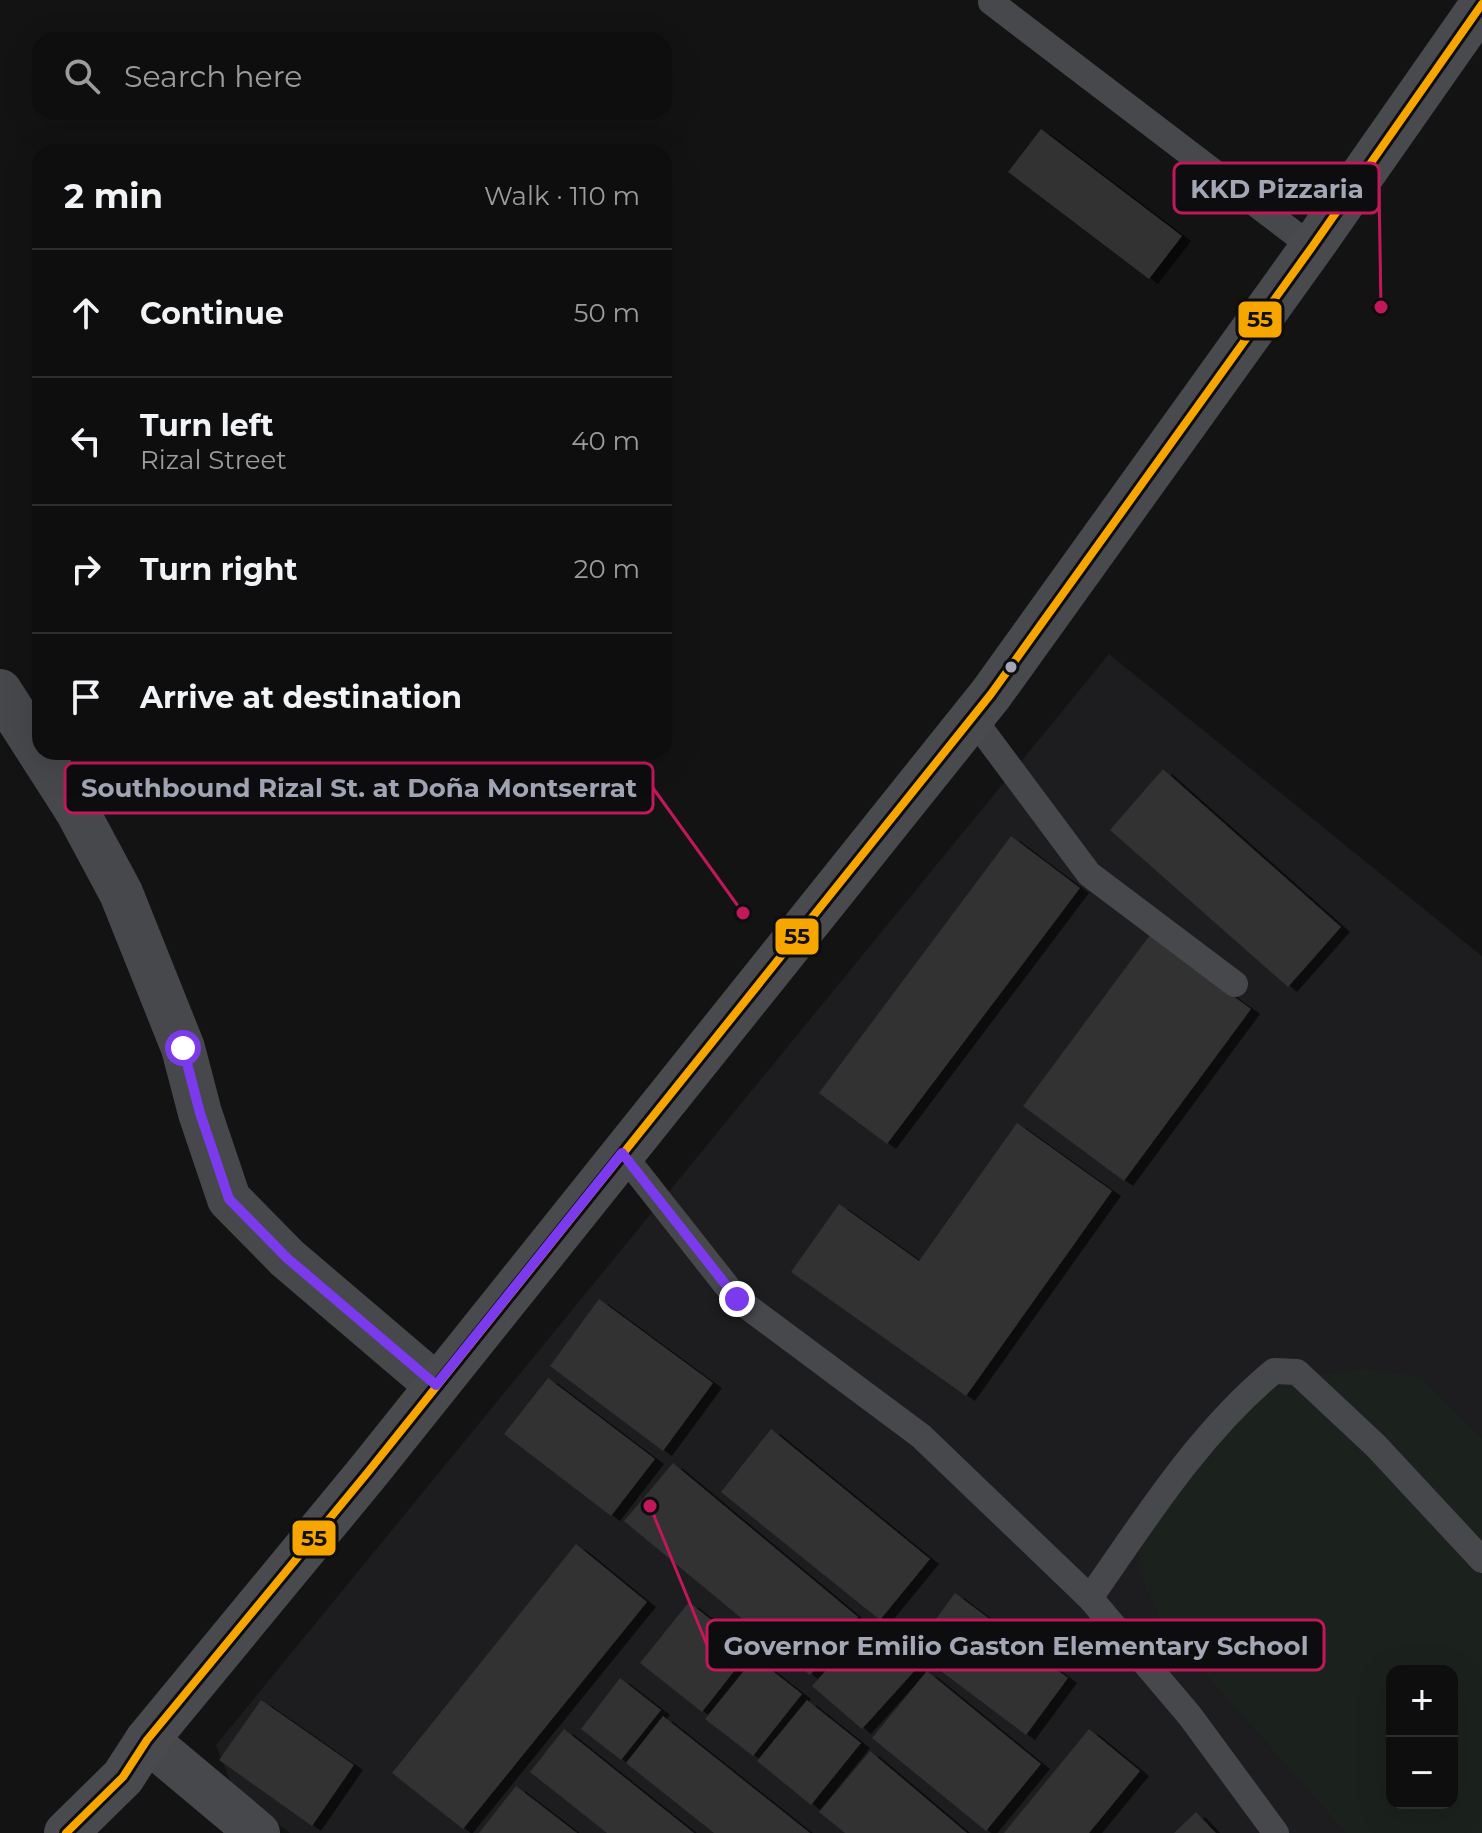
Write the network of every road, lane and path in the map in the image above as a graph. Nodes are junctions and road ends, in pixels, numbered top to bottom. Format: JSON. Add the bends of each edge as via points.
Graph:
{"nodes":[{"id":1,"x":991,"y":2,"type":"edge"},
{"id":2,"x":1482,"y":4,"type":"edge"},
{"id":3,"x":1312,"y":247,"type":"junction"},
{"id":4,"x":0,"y":691,"type":"edge"},
{"id":5,"x":972,"y":717,"type":"junction"},
{"id":6,"x":32,"y":741,"type":"edge"},
{"id":7,"x":44,"y":760,"type":"edge"},
{"id":8,"x":1235,"y":984,"type":"dead end"},
{"id":9,"x":622,"y":1153,"type":"junction"},
{"id":10,"x":436,"y":1385,"type":"junction"},
{"id":11,"x":1482,"y":1560,"type":"edge"},
{"id":12,"x":1090,"y":1598,"type":"junction"},
{"id":13,"x":147,"y":1740,"type":"junction"},
{"id":14,"x":66,"y":1833,"type":"edge"},
{"id":15,"x":258,"y":1833,"type":"edge"},
{"id":16,"x":1276,"y":1833,"type":"edge"}],
"edges":[{"from":1,"to":3,"type":"lane"},
{"from":2,"to":3,"type":"main road"},
{"from":3,"to":5,"type":"main road"},
{"from":4,"to":6,"type":"street"},
{"from":5,"to":8,"type":"lane","via":[[1089,874]]},
{"from":5,"to":9,"type":"main road"},
{"from":7,"to":10,"type":"street","via":[[121,893],[183,1048],[229,1199],[287,1258]]},
{"from":9,"to":10,"type":"main road"},
{"from":9,"to":12,"type":"lane","via":[[737,1299],[921,1436]]},
{"from":10,"to":13,"type":"main road"},
{"from":11,"to":12,"type":"lane","via":[[1376,1446],[1297,1372],[1274,1371],[1237,1405],[1161,1495]]},
{"from":12,"to":16,"type":"lane","via":[[1190,1716]]},
{"from":13,"to":14,"type":"main road","via":[[123,1777]]},
{"from":13,"to":15,"type":"street"}]}
